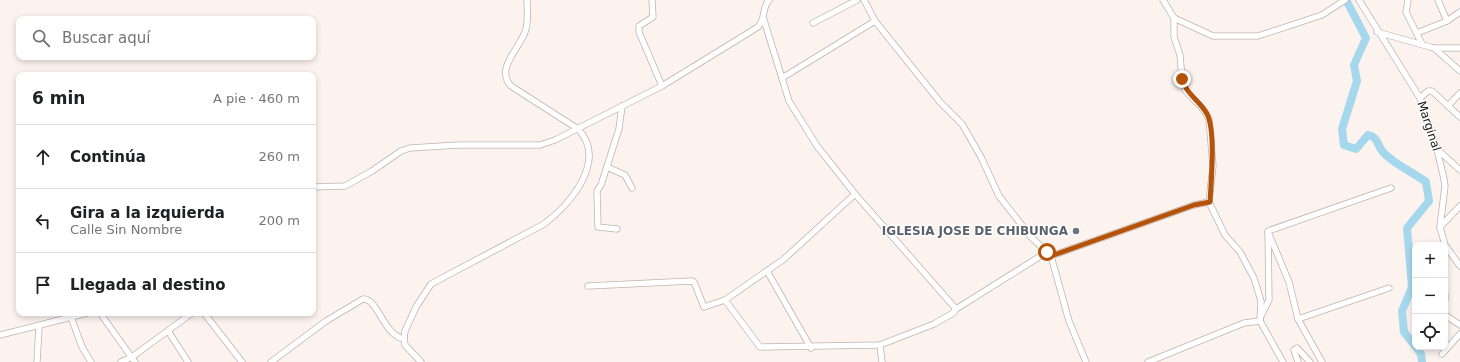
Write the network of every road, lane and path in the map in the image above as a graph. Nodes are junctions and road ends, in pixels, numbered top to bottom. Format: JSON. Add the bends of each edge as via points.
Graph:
{"nodes":[{"id":1,"x":527,"y":0,"type":"edge"},
{"id":2,"x":652,"y":0,"type":"edge"},
{"id":3,"x":857,"y":0,"type":"edge"},
{"id":4,"x":864,"y":0,"type":"edge"},
{"id":5,"x":1163,"y":0,"type":"edge"},
{"id":6,"x":1359,"y":0,"type":"edge"},
{"id":7,"x":1438,"y":0,"type":"edge"},
{"id":8,"x":767,"y":1,"type":"edge"},
{"id":9,"x":1410,"y":1,"type":"edge"},
{"id":10,"x":1342,"y":2,"type":"edge"},
{"id":11,"x":1460,"y":12,"type":"edge"},
{"id":12,"x":1174,"y":18,"type":"junction"},
{"id":13,"x":764,"y":20,"type":"junction"},
{"id":14,"x":875,"y":21,"type":"junction"},
{"id":15,"x":1447,"y":21,"type":"junction"},
{"id":16,"x":813,"y":23,"type":"dead end"},
{"id":17,"x":1377,"y":32,"type":"junction"},
{"id":18,"x":1417,"y":32,"type":"junction"},
{"id":19,"x":1422,"y":44,"type":"junction"},
{"id":20,"x":1434,"y":48,"type":"junction"},
{"id":21,"x":1460,"y":48,"type":"edge"},
{"id":22,"x":1460,"y":71,"type":"edge"},
{"id":23,"x":782,"y":78,"type":"junction"},
{"id":24,"x":662,"y":86,"type":"junction"},
{"id":25,"x":1460,"y":93,"type":"edge"},
{"id":26,"x":1420,"y":98,"type":"junction"},
{"id":27,"x":622,"y":106,"type":"junction"},
{"id":28,"x":1448,"y":106,"type":"junction"},
{"id":29,"x":1460,"y":117,"type":"edge"},
{"id":30,"x":578,"y":129,"type":"junction"},
{"id":31,"x":1438,"y":149,"type":"junction"},
{"id":32,"x":607,"y":167,"type":"junction"},
{"id":33,"x":1460,"y":170,"type":"edge"},
{"id":34,"x":316,"y":187,"type":"edge"},
{"id":35,"x":632,"y":188,"type":"dead end"},
{"id":36,"x":1391,"y":188,"type":"dead end"},
{"id":37,"x":855,"y":194,"type":"junction"},
{"id":38,"x":1210,"y":202,"type":"junction"},
{"id":39,"x":1460,"y":206,"type":"edge"},
{"id":40,"x":1440,"y":228,"type":"junction"},
{"id":41,"x":617,"y":229,"type":"dead end"},
{"id":42,"x":1268,"y":231,"type":"junction"},
{"id":43,"x":1049,"y":254,"type":"junction"},
{"id":44,"x":1460,"y":264,"type":"edge"},
{"id":45,"x":767,"y":271,"type":"junction"},
{"id":46,"x":588,"y":286,"type":"dead end"},
{"id":47,"x":1389,"y":288,"type":"dead end"},
{"id":48,"x":725,"y":300,"type":"junction"},
{"id":49,"x":956,"y":309,"type":"junction"},
{"id":50,"x":75,"y":316,"type":"edge"},
{"id":51,"x":102,"y":316,"type":"edge"},
{"id":52,"x":188,"y":316,"type":"edge"},
{"id":53,"x":206,"y":316,"type":"edge"},
{"id":54,"x":71,"y":317,"type":"junction"},
{"id":55,"x":1448,"y":317,"type":"edge"},
{"id":56,"x":1260,"y":318,"type":"junction"},
{"id":57,"x":1298,"y":319,"type":"junction"},
{"id":58,"x":1460,"y":325,"type":"edge"},
{"id":59,"x":39,"y":327,"type":"junction"},
{"id":60,"x":168,"y":331,"type":"junction"},
{"id":61,"x":1460,"y":334,"type":"edge"},
{"id":62,"x":0,"y":335,"type":"edge"},
{"id":63,"x":401,"y":339,"type":"junction"},
{"id":64,"x":880,"y":345,"type":"junction"},
{"id":65,"x":811,"y":348,"type":"junction"},
{"id":66,"x":1442,"y":354,"type":"dead end"},
{"id":67,"x":134,"y":360,"type":"edge"},
{"id":68,"x":243,"y":361,"type":"edge"},
{"id":69,"x":37,"y":362,"type":"edge"},
{"id":70,"x":91,"y":362,"type":"edge"},
{"id":71,"x":121,"y":362,"type":"edge"},
{"id":72,"x":188,"y":362,"type":"edge"},
{"id":73,"x":271,"y":362,"type":"edge"},
{"id":74,"x":421,"y":362,"type":"edge"},
{"id":75,"x":882,"y":362,"type":"edge"},
{"id":76,"x":1086,"y":362,"type":"edge"},
{"id":77,"x":1148,"y":362,"type":"edge"},
{"id":78,"x":1283,"y":362,"type":"edge"},
{"id":79,"x":1298,"y":362,"type":"edge"},
{"id":80,"x":1310,"y":362,"type":"edge"},
{"id":81,"x":1322,"y":362,"type":"edge"}],
"edges":[{"from":1,"to":30,"type":"street","via":[[525,31],[507,64],[506,80],[511,86]]},
{"from":2,"to":24,"type":"street","via":[[653,17],[639,26],[639,32]]},
{"from":3,"to":16,"type":"street"},
{"from":4,"to":14,"type":"street"},
{"from":5,"to":12,"type":"street"},
{"from":6,"to":17,"type":"street","name":"Marginal"},
{"from":7,"to":15,"type":"street"},
{"from":8,"to":13,"type":"street"},
{"from":9,"to":18,"type":"street","via":[[1406,12]]},
{"from":10,"to":12,"type":"street","via":[[1322,15],[1258,36],[1213,36]]},
{"from":11,"to":15,"type":"street"},
{"from":12,"to":38,"type":"street","via":[[1174,37],[1180,55],[1185,90],[1209,119],[1213,166]]},
{"from":13,"to":23,"type":"street"},
{"from":13,"to":24,"type":"street","via":[[758,27]]},
{"from":14,"to":23,"type":"street"},
{"from":14,"to":43,"type":"street","via":[[940,102],[962,124],[999,196],[1030,237]]},
{"from":15,"to":18,"type":"street"},
{"from":17,"to":19,"type":"street"},
{"from":17,"to":26,"type":"street","name":"Marginal"},
{"from":18,"to":19,"type":"street"},
{"from":19,"to":20,"type":"street"},
{"from":20,"to":21,"type":"street"},
{"from":20,"to":22,"type":"street"},
{"from":23,"to":37,"type":"street","via":[[789,101],[817,146]]},
{"from":24,"to":27,"type":"street"},
{"from":25,"to":28,"type":"street"},
{"from":26,"to":28,"type":"street","via":[[1428,91],[1432,91]]},
{"from":26,"to":31,"type":"street","name":"Marginal"},
{"from":27,"to":30,"type":"street"},
{"from":27,"to":32,"type":"street","via":[[619,129]]},
{"from":28,"to":29,"type":"street"},
{"from":30,"to":34,"type":"street","via":[[540,145],[410,148],[345,186]]},
{"from":30,"to":63,"type":"street","via":[[587,142],[586,175],[556,216],[431,284],[416,307]]},
{"from":31,"to":33,"type":"street"},
{"from":31,"to":40,"type":"street","name":"Marginal","via":[[1445,186]]},
{"from":32,"to":35,"type":"street","via":[[625,175]]},
{"from":32,"to":41,"type":"street","via":[[597,191],[598,227]]},
{"from":36,"to":42,"type":"street"},
{"from":37,"to":45,"type":"street","via":[[784,259]]},
{"from":37,"to":49,"type":"street"},
{"from":38,"to":43,"type":"street","via":[[1194,205]]},
{"from":38,"to":56,"type":"street","via":[[1225,234],[1240,252],[1254,278],[1261,300]]},
{"from":39,"to":40,"type":"street"},
{"from":40,"to":44,"type":"street","name":"Marginal","via":[[1446,245]]},
{"from":42,"to":56,"type":"street","via":[[1269,300]]},
{"from":42,"to":57,"type":"street","via":[[1289,282]]},
{"from":43,"to":49,"type":"street"},
{"from":43,"to":76,"type":"street","via":[[1069,321]]},
{"from":45,"to":48,"type":"street"},
{"from":45,"to":65,"type":"street"},
{"from":46,"to":48,"type":"street","via":[[692,281],[704,307]]},
{"from":47,"to":57,"type":"street"},
{"from":48,"to":65,"type":"street","via":[[760,347]]},
{"from":49,"to":64,"type":"street","via":[[934,324]]},
{"from":50,"to":54,"type":"street"},
{"from":51,"to":67,"type":"street"},
{"from":52,"to":60,"type":"street"},
{"from":53,"to":68,"type":"street"},
{"from":54,"to":59,"type":"street"},
{"from":54,"to":70,"type":"street","via":[[82,347]]},
{"from":55,"to":58,"type":"street"},
{"from":56,"to":77,"type":"street"},
{"from":56,"to":78,"type":"street"},
{"from":57,"to":81,"type":"street"},
{"from":59,"to":62,"type":"street"},
{"from":59,"to":69,"type":"street"},
{"from":60,"to":67,"type":"street"},
{"from":60,"to":72,"type":"street"},
{"from":61,"to":66,"type":"street"},
{"from":63,"to":73,"type":"street","via":[[390,332],[372,302],[363,299]]},
{"from":63,"to":74,"type":"street"},
{"from":64,"to":65,"type":"street"},
{"from":64,"to":75,"type":"street"},
{"from":67,"to":71,"type":"street"},
{"from":79,"to":80,"type":"street","via":[[1294,350],[1297,348]]}]}
